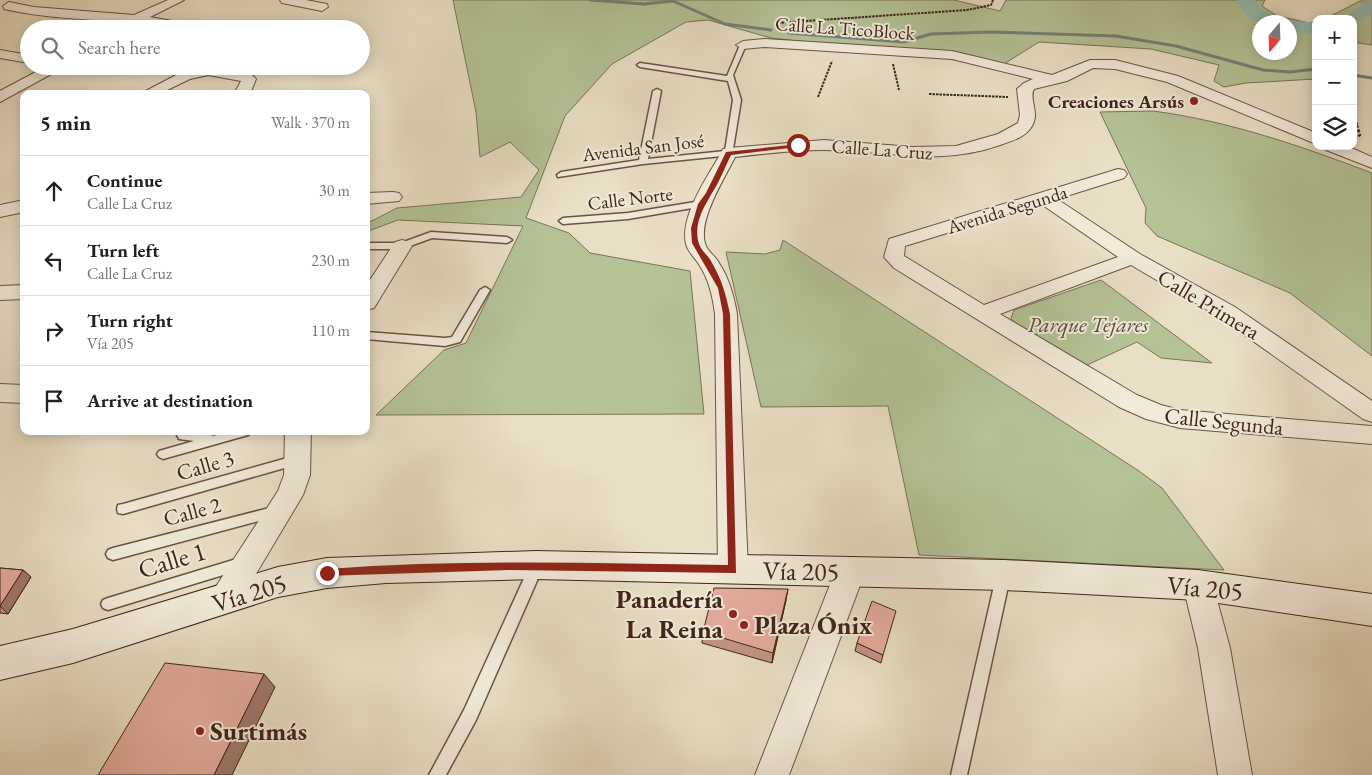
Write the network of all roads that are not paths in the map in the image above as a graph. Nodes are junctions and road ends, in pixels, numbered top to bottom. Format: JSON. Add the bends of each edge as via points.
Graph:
{"nodes":[{"id":1,"x":24,"y":0,"type":"edge"},
{"id":2,"x":178,"y":0,"type":"edge"},
{"id":3,"x":286,"y":0,"type":"edge"},
{"id":4,"x":5,"y":6,"type":"edge"},
{"id":5,"x":322,"y":7,"type":"dead end"},
{"id":6,"x":136,"y":19,"type":"junction"},
{"id":7,"x":142,"y":20,"type":"edge"},
{"id":8,"x":743,"y":45,"type":"joint"},
{"id":9,"x":0,"y":54,"type":"edge"},
{"id":10,"x":20,"y":57,"type":"edge"},
{"id":11,"x":640,"y":65,"type":"dead end"},
{"id":12,"x":42,"y":75,"type":"edge"},
{"id":13,"x":186,"y":75,"type":"edge"},
{"id":14,"x":233,"y":75,"type":"edge"},
{"id":15,"x":731,"y":79,"type":"junction"},
{"id":16,"x":1053,"y":80,"type":"junction"},
{"id":17,"x":155,"y":90,"type":"edge"},
{"id":18,"x":244,"y":90,"type":"edge"},
{"id":19,"x":657,"y":91,"type":"dead end"},
{"id":20,"x":0,"y":97,"type":"edge"},
{"id":21,"x":1312,"y":137,"type":"edge"},
{"id":22,"x":1341,"y":150,"type":"edge"},
{"id":23,"x":728,"y":153,"type":"junction"},
{"id":24,"x":643,"y":162,"type":"junction"},
{"id":25,"x":1372,"y":163,"type":"edge"},
{"id":26,"x":1118,"y":174,"type":"dead end"},
{"id":27,"x":561,"y":175,"type":"dead end"},
{"id":28,"x":392,"y":198,"type":"dead end"},
{"id":29,"x":1044,"y":198,"type":"junction"},
{"id":30,"x":370,"y":199,"type":"edge"},
{"id":31,"x":701,"y":204,"type":"junction"},
{"id":32,"x":20,"y":207,"type":"edge"},
{"id":33,"x":0,"y":210,"type":"edge"},
{"id":34,"x":563,"y":222,"type":"dead end"},
{"id":35,"x":506,"y":240,"type":"dead end"},
{"id":36,"x":896,"y":243,"type":"joint"},
{"id":37,"x":370,"y":246,"type":"edge"},
{"id":38,"x":402,"y":246,"type":"junction"},
{"id":39,"x":1133,"y":258,"type":"junction"},
{"id":40,"x":485,"y":290,"type":"dead end"},
{"id":41,"x":20,"y":292,"type":"edge"},
{"id":42,"x":0,"y":293,"type":"edge"},
{"id":43,"x":370,"y":296,"type":"edge"},
{"id":44,"x":984,"y":313,"type":"junction"},
{"id":45,"x":370,"y":334,"type":"edge"},
{"id":46,"x":0,"y":393,"type":"edge"},
{"id":47,"x":20,"y":394,"type":"edge"},
{"id":48,"x":1372,"y":413,"type":"edge"},
{"id":49,"x":183,"y":435,"type":"edge"},
{"id":50,"x":233,"y":435,"type":"edge"},
{"id":51,"x":298,"y":435,"type":"edge"},
{"id":52,"x":1372,"y":435,"type":"edge"},
{"id":53,"x":229,"y":436,"type":"junction"},
{"id":54,"x":163,"y":454,"type":"dead end"},
{"id":55,"x":298,"y":460,"type":"junction"},
{"id":56,"x":123,"y":509,"type":"dead end"},
{"id":57,"x":281,"y":510,"type":"junction"},
{"id":58,"x":113,"y":554,"type":"dead end"},
{"id":59,"x":249,"y":561,"type":"junction"},
{"id":60,"x":536,"y":566,"type":"junction"},
{"id":61,"x":733,"y":570,"type":"junction"},
{"id":62,"x":850,"y":572,"type":"junction"},
{"id":63,"x":1004,"y":575,"type":"junction"},
{"id":64,"x":1198,"y":585,"type":"junction"},
{"id":65,"x":224,"y":600,"type":"junction"},
{"id":66,"x":108,"y":604,"type":"dead end"},
{"id":67,"x":1372,"y":610,"type":"edge"},
{"id":68,"x":2,"y":666,"type":"edge"},
{"id":69,"x":437,"y":775,"type":"edge"},
{"id":70,"x":772,"y":775,"type":"edge"},
{"id":71,"x":959,"y":775,"type":"edge"},
{"id":72,"x":1235,"y":775,"type":"edge"}],
"edges":[{"from":1,"to":4,"type":"street"},
{"from":2,"to":6,"type":"street"},
{"from":3,"to":5,"type":"street"},
{"from":4,"to":6,"type":"street"},
{"from":6,"to":7,"type":"street"},
{"from":8,"to":15,"type":"lane","name":"Calle La TicoBlock"},
{"from":8,"to":16,"type":"street","name":"Calle La TicoBlock","via":[[753,42],[952,55]]},
{"from":9,"to":10,"type":"street"},
{"from":11,"to":15,"type":"lane"},
{"from":12,"to":20,"type":"street"},
{"from":13,"to":17,"type":"street"},
{"from":14,"to":18,"type":"street","via":[[250,79]]},
{"from":15,"to":23,"type":"lane","via":[[737,100]]},
{"from":16,"to":21,"type":"street","via":[[1092,64],[1142,70]]},
{"from":16,"to":23,"type":"street","name":"Calle La Cruz","via":[[1025,89],[1026,124],[1013,134],[968,150],[918,154],[798,145]]},
{"from":19,"to":24,"type":"lane"},
{"from":22,"to":25,"type":"street"},
{"from":23,"to":24,"type":"lane","name":"Avenida San José"},
{"from":23,"to":31,"type":"street"},
{"from":24,"to":27,"type":"lane","name":"Avenida San José"},
{"from":26,"to":29,"type":"street","name":"Avenida Segunda"},
{"from":28,"to":30,"type":"street"},
{"from":29,"to":36,"type":"street","name":"Avenida Segunda"},
{"from":29,"to":39,"type":"street","name":"Calle Primera"},
{"from":31,"to":34,"type":"lane","name":"Calle Norte"},
{"from":31,"to":61,"type":"street","via":[[695,228],[696,243],[722,288],[726,314]]},
{"from":32,"to":33,"type":"street"},
{"from":35,"to":38,"type":"lane","via":[[431,235]]},
{"from":36,"to":44,"type":"street","name":"Calle Segunda","via":[[894,257],[901,264]]},
{"from":37,"to":38,"type":"lane"},
{"from":38,"to":43,"type":"street"},
{"from":39,"to":44,"type":"street"},
{"from":39,"to":48,"type":"street","name":"Calle Primera","via":[[1227,312]]},
{"from":40,"to":45,"type":"lane","via":[[456,340],[445,342]]},
{"from":41,"to":42,"type":"street"},
{"from":44,"to":52,"type":"street","name":"Calle Segunda","via":[[1128,401],[1154,413],[1180,419]]},
{"from":46,"to":47,"type":"street"},
{"from":49,"to":53,"type":"lane","via":[[192,438]]},
{"from":50,"to":53,"type":"lane"},
{"from":51,"to":55,"type":"street"},
{"from":53,"to":54,"type":"lane"},
{"from":55,"to":56,"type":"lane","name":"Calle 3"},
{"from":55,"to":57,"type":"street","via":[[297,475]]},
{"from":57,"to":58,"type":"lane","name":"Calle 2"},
{"from":57,"to":59,"type":"street"},
{"from":59,"to":65,"type":"street"},
{"from":59,"to":66,"type":"lane","name":"Calle 1"},
{"from":60,"to":61,"type":"main road","name":"Vía 205"},
{"from":60,"to":65,"type":"main road","name":"Vía 205","via":[[327,573],[278,582]]},
{"from":60,"to":69,"type":"lane","via":[[470,715]]},
{"from":61,"to":62,"type":"main road","name":"Vía 205"},
{"from":62,"to":63,"type":"main road","name":"Vía 205"},
{"from":62,"to":70,"type":"street"},
{"from":63,"to":64,"type":"main road","name":"Vía 205"},
{"from":63,"to":71,"type":"lane"},
{"from":64,"to":67,"type":"main road","name":"Vía 205"},
{"from":64,"to":72,"type":"street","via":[[1214,648]]},
{"from":65,"to":68,"type":"main road","name":"Vía 205"}]}
